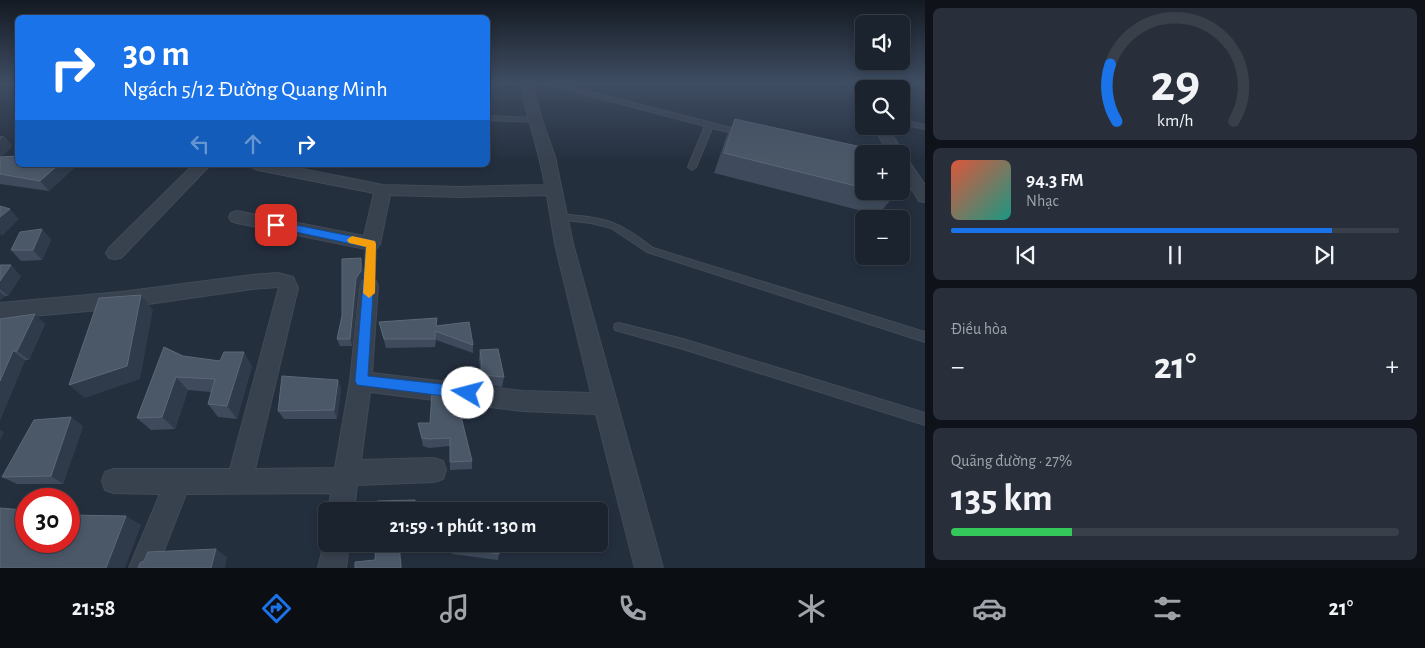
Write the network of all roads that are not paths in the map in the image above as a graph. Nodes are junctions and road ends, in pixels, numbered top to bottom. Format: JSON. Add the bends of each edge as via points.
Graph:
{"nodes":[{"id":1,"x":532,"y":110,"type":"edge"},
{"id":2,"x":649,"y":110,"type":"edge"},
{"id":3,"x":490,"y":118,"type":"edge"},
{"id":4,"x":535,"y":120,"type":"junction"},
{"id":5,"x":910,"y":124,"type":"edge"},
{"id":6,"x":709,"y":125,"type":"junction"},
{"id":7,"x":925,"y":127,"type":"edge"},
{"id":8,"x":747,"y":134,"type":"edge"},
{"id":9,"x":200,"y":167,"type":"edge"},
{"id":10,"x":268,"y":167,"type":"edge"},
{"id":11,"x":692,"y":167,"type":"dead end"},
{"id":12,"x":910,"y":176,"type":"edge"},
{"id":13,"x":383,"y":190,"type":"junction"},
{"id":14,"x":554,"y":190,"type":"junction"},
{"id":15,"x":925,"y":196,"type":"edge"},
{"id":16,"x":237,"y":217,"type":"dead end"},
{"id":17,"x":559,"y":217,"type":"junction"},
{"id":18,"x":371,"y":244,"type":"junction"},
{"id":19,"x":115,"y":253,"type":"dead end"},
{"id":20,"x":369,"y":286,"type":"joint"},
{"id":21,"x":0,"y":311,"type":"edge"},
{"id":22,"x":619,"y":327,"type":"dead end"},
{"id":23,"x":925,"y":337,"type":"edge"},
{"id":24,"x":361,"y":381,"type":"junction"},
{"id":25,"x":605,"y":404,"type":"junction"},
{"id":26,"x":925,"y":419,"type":"edge"},
{"id":27,"x":434,"y":470,"type":"dead end"},
{"id":28,"x":347,"y":477,"type":"junction"},
{"id":29,"x":114,"y":481,"type":"dead end"},
{"id":30,"x":178,"y":482,"type":"junction"},
{"id":31,"x":239,"y":482,"type":"junction"},
{"id":32,"x":343,"y":502,"type":"edge"},
{"id":33,"x":335,"y":552,"type":"edge"},
{"id":34,"x":143,"y":568,"type":"edge"},
{"id":35,"x":332,"y":568,"type":"edge"},
{"id":36,"x":649,"y":568,"type":"edge"}],
"edges":[{"from":1,"to":4,"type":"street"},
{"from":2,"to":6,"type":"lane"},
{"from":3,"to":4,"type":"lane"},
{"from":4,"to":14,"type":"street","via":[[548,158]]},
{"from":5,"to":7,"type":"lane"},
{"from":6,"to":8,"type":"lane"},
{"from":6,"to":11,"type":"lane"},
{"from":9,"to":19,"type":"street"},
{"from":10,"to":13,"type":"street"},
{"from":12,"to":15,"type":"street"},
{"from":13,"to":14,"type":"street"},
{"from":13,"to":18,"type":"street"},
{"from":14,"to":17,"type":"street"},
{"from":16,"to":18,"type":"street"},
{"from":17,"to":23,"type":"lane","via":[[611,224],[650,250]]},
{"from":17,"to":25,"type":"street"},
{"from":18,"to":20,"type":"lane"},
{"from":20,"to":24,"type":"street"},
{"from":21,"to":31,"type":"street","via":[[121,300],[252,282],[286,282],[289,288]]},
{"from":22,"to":26,"type":"lane"},
{"from":24,"to":25,"type":"street","via":[[522,401]]},
{"from":24,"to":28,"type":"street"},
{"from":25,"to":36,"type":"street"},
{"from":27,"to":28,"type":"street"},
{"from":28,"to":31,"type":"street"},
{"from":28,"to":32,"type":"street"},
{"from":29,"to":30,"type":"street"},
{"from":30,"to":31,"type":"street"},
{"from":30,"to":34,"type":"street"},
{"from":33,"to":35,"type":"street"}]}
